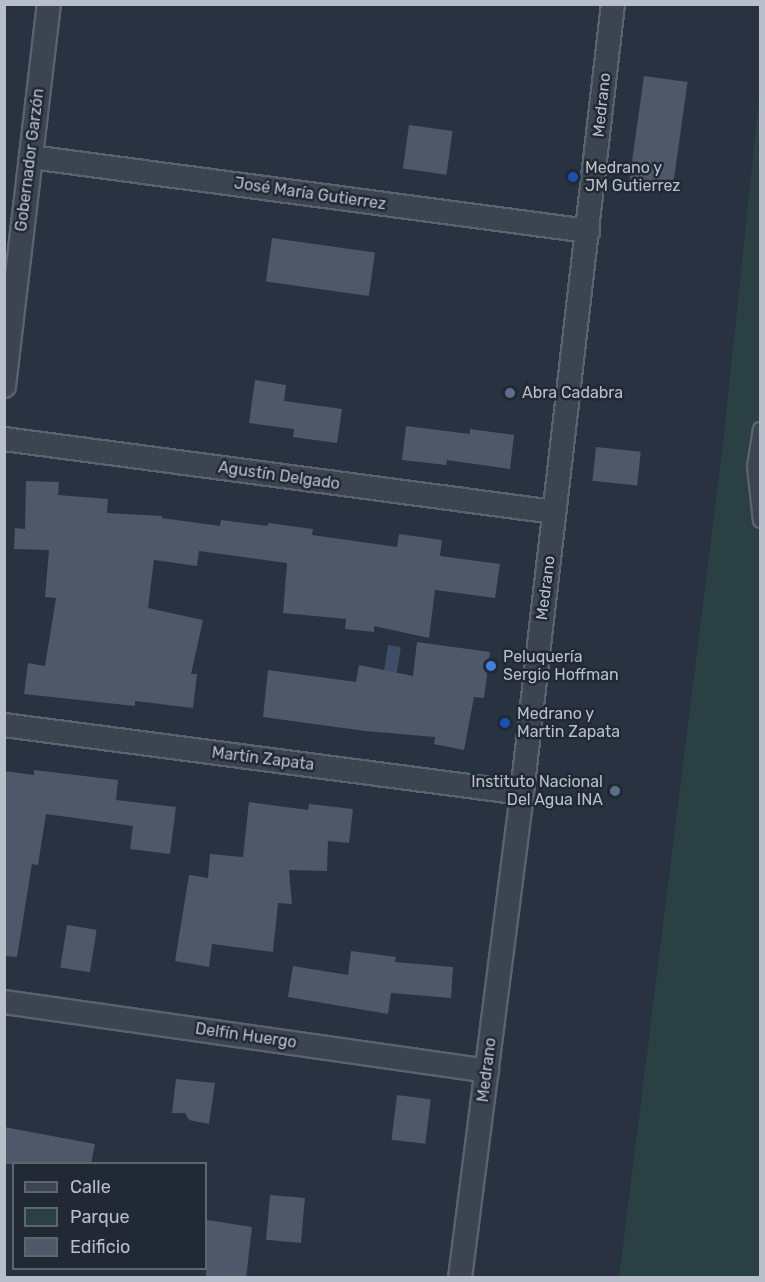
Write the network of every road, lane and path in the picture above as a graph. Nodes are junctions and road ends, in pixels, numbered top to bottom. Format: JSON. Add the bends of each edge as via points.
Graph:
{"nodes":[{"id":1,"x":49,"y":4,"type":"edge"},
{"id":2,"x":613,"y":4,"type":"edge"},
{"id":3,"x":31,"y":156,"type":"junction"},
{"id":4,"x":13,"y":227,"type":"edge"},
{"id":5,"x":588,"y":231,"type":"junction"},
{"id":6,"x":4,"y":386,"type":"edge"},
{"id":7,"x":760,"y":429,"type":"edge"},
{"id":8,"x":4,"y":439,"type":"edge"},
{"id":9,"x":554,"y":512,"type":"junction"},
{"id":10,"x":760,"y":521,"type":"edge"},
{"id":11,"x":4,"y":725,"type":"edge"},
{"id":12,"x":522,"y":793,"type":"junction"},
{"id":13,"x":4,"y":1002,"type":"edge"},
{"id":14,"x":487,"y":1071,"type":"junction"},
{"id":15,"x":460,"y":1278,"type":"edge"}],
"edges":[{"from":1,"to":3,"type":"street","name":"Gobernador Garzón"},
{"from":2,"to":5,"type":"street","name":"Medrano"},
{"from":3,"to":4,"type":"street","name":"Gobernador Garzón"},
{"from":3,"to":5,"type":"street","name":"José María Gutierrez"},
{"from":4,"to":6,"type":"street","name":"Gobernador Garzón"},
{"from":5,"to":9,"type":"street","name":"Medrano"},
{"from":7,"to":10,"type":"lane","via":[[754,466]]},
{"from":8,"to":9,"type":"street","name":"Agustín Delgado"},
{"from":9,"to":12,"type":"street","name":"Medrano"},
{"from":11,"to":12,"type":"street","name":"Martín Zapata"},
{"from":12,"to":14,"type":"street","name":"Medrano"},
{"from":13,"to":14,"type":"street","name":"Delfín Huergo"},
{"from":14,"to":15,"type":"street","name":"Medrano"}]}
